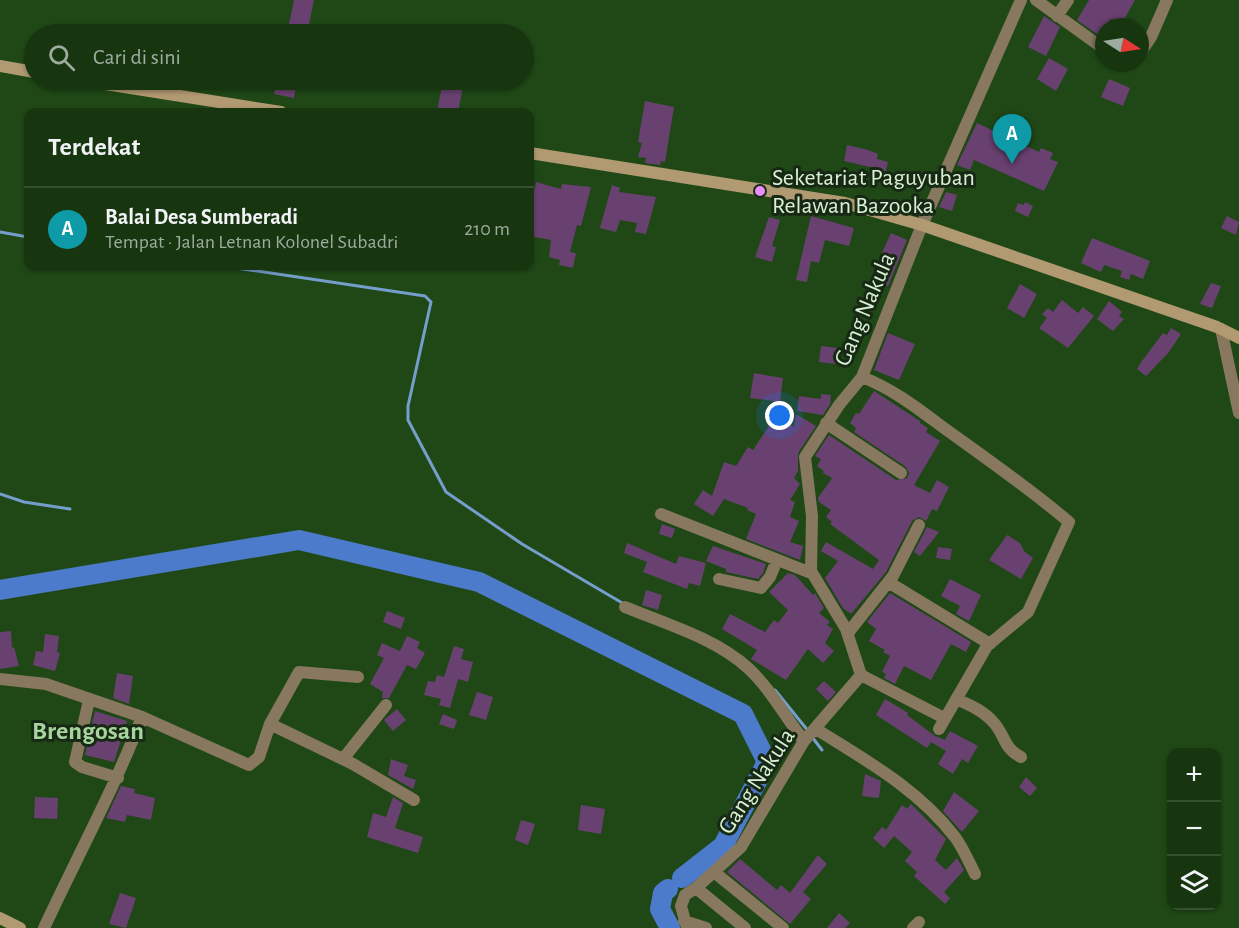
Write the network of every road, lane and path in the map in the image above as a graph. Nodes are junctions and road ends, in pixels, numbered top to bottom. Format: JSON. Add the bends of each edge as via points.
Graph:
{"nodes":[{"id":1,"x":1021,"y":0,"type":"edge"},
{"id":2,"x":1036,"y":0,"type":"edge"},
{"id":3,"x":1068,"y":0,"type":"edge"},
{"id":4,"x":1167,"y":0,"type":"edge"},
{"id":5,"x":1057,"y":16,"type":"junction"},
{"id":6,"x":1149,"y":40,"type":"edge"},
{"id":7,"x":1095,"y":43,"type":"edge"},
{"id":8,"x":0,"y":66,"type":"edge"},
{"id":9,"x":24,"y":70,"type":"edge"},
{"id":10,"x":143,"y":90,"type":"edge"},
{"id":11,"x":256,"y":108,"type":"edge"},
{"id":12,"x":534,"y":154,"type":"edge"},
{"id":13,"x":922,"y":225,"type":"junction"},
{"id":14,"x":1221,"y":329,"type":"junction"},
{"id":15,"x":1239,"y":338,"type":"edge"},
{"id":16,"x":862,"y":376,"type":"junction"},
{"id":17,"x":1239,"y":413,"type":"edge"},
{"id":18,"x":826,"y":423,"type":"junction"},
{"id":19,"x":901,"y":473,"type":"dead end"},
{"id":20,"x":661,"y":514,"type":"dead end"},
{"id":21,"x":919,"y":525,"type":"dead end"},
{"id":22,"x":777,"y":560,"type":"junction"},
{"id":23,"x":812,"y":573,"type":"junction"},
{"id":24,"x":719,"y":579,"type":"dead end"},
{"id":25,"x":888,"y":582,"type":"junction"},
{"id":26,"x":625,"y":607,"type":"dead end"},
{"id":27,"x":848,"y":633,"type":"junction"},
{"id":28,"x":990,"y":644,"type":"junction"},
{"id":29,"x":861,"y":675,"type":"junction"},
{"id":30,"x":358,"y":677,"type":"dead end"},
{"id":31,"x":0,"y":679,"type":"edge"},
{"id":32,"x":956,"y":699,"type":"junction"},
{"id":33,"x":89,"y":700,"type":"junction"},
{"id":34,"x":386,"y":705,"type":"dead end"},
{"id":35,"x":142,"y":717,"type":"junction"},
{"id":36,"x":270,"y":724,"type":"junction"},
{"id":37,"x":810,"y":736,"type":"junction"},
{"id":38,"x":1021,"y":757,"type":"dead end"},
{"id":39,"x":343,"y":759,"type":"junction"},
{"id":40,"x":118,"y":778,"type":"junction"},
{"id":41,"x":414,"y":800,"type":"dead end"},
{"id":42,"x":714,"y":872,"type":"junction"},
{"id":43,"x":975,"y":874,"type":"dead end"},
{"id":44,"x":696,"y":888,"type":"junction"},
{"id":45,"x":0,"y":918,"type":"edge"},
{"id":46,"x":685,"y":925,"type":"edge"},
{"id":47,"x":20,"y":928,"type":"edge"},
{"id":48,"x":44,"y":928,"type":"edge"},
{"id":49,"x":706,"y":928,"type":"edge"},
{"id":50,"x":745,"y":928,"type":"edge"},
{"id":51,"x":783,"y":928,"type":"edge"}],
"edges":[{"from":1,"to":13,"type":"street","name":"Gang Nakula"},
{"from":2,"to":5,"type":"street"},
{"from":3,"to":5,"type":"street"},
{"from":4,"to":6,"type":"street"},
{"from":5,"to":7,"type":"street"},
{"from":8,"to":9,"type":"main road"},
{"from":10,"to":11,"type":"main road"},
{"from":12,"to":13,"type":"main road","via":[[846,203]]},
{"from":13,"to":14,"type":"main road"},
{"from":13,"to":16,"type":"street","name":"Gang Nakula"},
{"from":14,"to":15,"type":"main road"},
{"from":14,"to":17,"type":"street"},
{"from":16,"to":18,"type":"street","name":"Gang Nakula"},
{"from":16,"to":28,"type":"street","via":[[915,405],[1020,480],[1070,522],[1028,612]]},
{"from":18,"to":19,"type":"street"},
{"from":18,"to":23,"type":"street","name":"Gang Nakula","via":[[805,457],[812,516]]},
{"from":20,"to":22,"type":"street"},
{"from":21,"to":25,"type":"street"},
{"from":22,"to":23,"type":"street"},
{"from":22,"to":24,"type":"street","via":[[761,588]]},
{"from":23,"to":27,"type":"street"},
{"from":25,"to":27,"type":"street"},
{"from":25,"to":28,"type":"street"},
{"from":26,"to":37,"type":"street","via":[[711,643],[739,660]]},
{"from":27,"to":29,"type":"street"},
{"from":28,"to":32,"type":"street"},
{"from":29,"to":32,"type":"street","via":[[942,724]]},
{"from":29,"to":37,"type":"street","name":"Gang Nakula"},
{"from":30,"to":36,"type":"street","via":[[299,672]]},
{"from":31,"to":33,"type":"street","via":[[46,684]]},
{"from":32,"to":38,"type":"street","via":[[974,706],[995,724],[1010,750]]},
{"from":33,"to":35,"type":"street"},
{"from":33,"to":40,"type":"street","via":[[75,762]]},
{"from":34,"to":39,"type":"street"},
{"from":35,"to":36,"type":"street","via":[[249,765],[259,757]]},
{"from":35,"to":40,"type":"street"},
{"from":36,"to":39,"type":"street"},
{"from":37,"to":42,"type":"street","name":"Gang Nakula","via":[[741,847]]},
{"from":37,"to":43,"type":"street","via":[[887,773],[922,801],[957,839]]},
{"from":39,"to":41,"type":"street"},
{"from":40,"to":48,"type":"street"},
{"from":42,"to":44,"type":"street","name":"Gang Nakula"},
{"from":42,"to":51,"type":"street"},
{"from":44,"to":46,"type":"street","name":"Gang Nakula","via":[[682,900]]},
{"from":44,"to":50,"type":"street"},
{"from":45,"to":47,"type":"main road"},
{"from":46,"to":49,"type":"street"}]}
